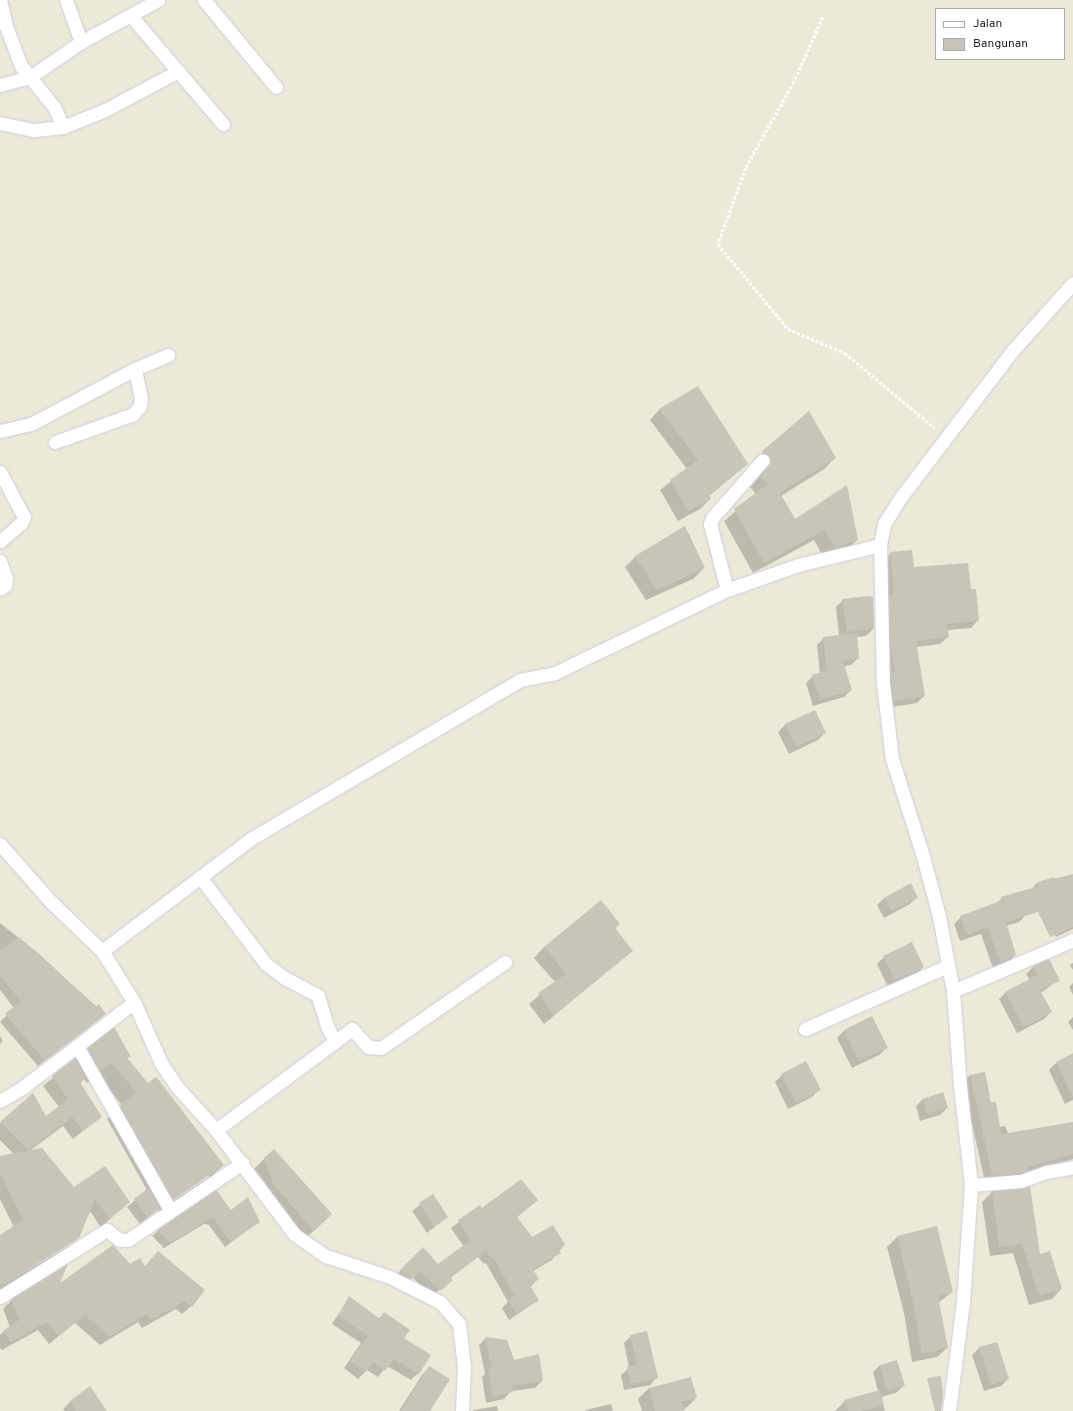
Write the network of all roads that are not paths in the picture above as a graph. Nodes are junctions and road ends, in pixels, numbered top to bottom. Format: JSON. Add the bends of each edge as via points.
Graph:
{"nodes":[{"id":1,"x":0,"y":0,"type":"edge"},
{"id":2,"x":66,"y":0,"type":"edge"},
{"id":3,"x":158,"y":0,"type":"edge"},
{"id":4,"x":204,"y":0,"type":"edge"},
{"id":5,"x":132,"y":16,"type":"junction"},
{"id":6,"x":81,"y":42,"type":"junction"},
{"id":7,"x":178,"y":71,"type":"junction"},
{"id":8,"x":30,"y":78,"type":"junction"},
{"id":9,"x":0,"y":85,"type":"edge"},
{"id":10,"x":276,"y":87,"type":"dead end"},
{"id":11,"x":0,"y":123,"type":"edge"},
{"id":12,"x":222,"y":124,"type":"dead end"},
{"id":13,"x":62,"y":127,"type":"junction"},
{"id":14,"x":1073,"y":283,"type":"edge"},
{"id":15,"x":168,"y":355,"type":"dead end"},
{"id":16,"x":135,"y":370,"type":"junction"},
{"id":17,"x":0,"y":431,"type":"edge"},
{"id":18,"x":55,"y":442,"type":"dead end"},
{"id":19,"x":763,"y":460,"type":"dead end"},
{"id":20,"x":0,"y":472,"type":"edge"},
{"id":21,"x":0,"y":541,"type":"edge"},
{"id":22,"x":880,"y":545,"type":"junction"},
{"id":23,"x":0,"y":561,"type":"edge"},
{"id":24,"x":0,"y":590,"type":"edge"},
{"id":25,"x":727,"y":590,"type":"junction"},
{"id":26,"x":0,"y":844,"type":"edge"},
{"id":27,"x":200,"y":877,"type":"junction"},
{"id":28,"x":1073,"y":940,"type":"edge"},
{"id":29,"x":102,"y":951,"type":"junction"},
{"id":30,"x":505,"y":962,"type":"dead end"},
{"id":31,"x":947,"y":966,"type":"junction"},
{"id":32,"x":953,"y":991,"type":"junction"},
{"id":33,"x":134,"y":1002,"type":"junction"},
{"id":34,"x":805,"y":1029,"type":"dead end"},
{"id":35,"x":335,"y":1041,"type":"junction"},
{"id":36,"x":77,"y":1046,"type":"junction"},
{"id":37,"x":0,"y":1101,"type":"edge"},
{"id":38,"x":216,"y":1130,"type":"junction"},
{"id":39,"x":242,"y":1163,"type":"junction"},
{"id":40,"x":1073,"y":1167,"type":"edge"},
{"id":41,"x":971,"y":1185,"type":"junction"},
{"id":42,"x":170,"y":1210,"type":"junction"},
{"id":43,"x":0,"y":1297,"type":"edge"},
{"id":44,"x":462,"y":1411,"type":"edge"},
{"id":45,"x":949,"y":1411,"type":"edge"}],
"edges":[{"from":1,"to":8,"type":"street","via":[[15,54]]},
{"from":2,"to":6,"type":"street"},
{"from":3,"to":5,"type":"street"},
{"from":4,"to":10,"type":"street"},
{"from":5,"to":6,"type":"street"},
{"from":5,"to":7,"type":"street"},
{"from":6,"to":8,"type":"street"},
{"from":7,"to":12,"type":"street"},
{"from":7,"to":13,"type":"street","via":[[105,110]]},
{"from":8,"to":9,"type":"street"},
{"from":8,"to":13,"type":"street","via":[[54,107]]},
{"from":11,"to":13,"type":"street","via":[[34,130]]},
{"from":14,"to":22,"type":"street","via":[[1013,350],[937,450],[884,524]]},
{"from":15,"to":16,"type":"street"},
{"from":16,"to":17,"type":"street","via":[[31,424]]},
{"from":16,"to":18,"type":"street","via":[[141,398],[140,406],[134,414]]},
{"from":19,"to":25,"type":"street","via":[[712,518],[710,524]]},
{"from":20,"to":21,"type":"street","via":[[24,517],[21,523]]},
{"from":22,"to":25,"type":"street","via":[[798,565]]},
{"from":22,"to":31,"type":"street","via":[[884,684],[892,759],[939,916]]},
{"from":23,"to":24,"type":"street","via":[[6,578],[5,585]]},
{"from":25,"to":27,"type":"street","via":[[555,673],[520,680],[252,838]]},
{"from":26,"to":29,"type":"street","via":[[50,901]]},
{"from":27,"to":29,"type":"street"},
{"from":27,"to":35,"type":"street","via":[[266,964],[283,977],[318,996]]},
{"from":28,"to":32,"type":"street"},
{"from":29,"to":33,"type":"street"},
{"from":30,"to":35,"type":"street","via":[[381,1048],[368,1047],[354,1029]]},
{"from":31,"to":32,"type":"street"},
{"from":31,"to":34,"type":"street"},
{"from":32,"to":41,"type":"street"},
{"from":33,"to":36,"type":"street"},
{"from":33,"to":38,"type":"street","via":[[161,1063],[177,1087]]},
{"from":35,"to":38,"type":"street"},
{"from":36,"to":37,"type":"street"},
{"from":36,"to":42,"type":"street"},
{"from":38,"to":39,"type":"street"},
{"from":39,"to":42,"type":"street"},
{"from":39,"to":44,"type":"street","via":[[294,1234],[326,1256],[390,1277],[440,1302],[459,1324],[464,1367]]},
{"from":40,"to":41,"type":"street","via":[[1046,1172],[1021,1181]]},
{"from":41,"to":45,"type":"street","via":[[963,1302]]},
{"from":42,"to":43,"type":"street","via":[[128,1240],[120,1240],[107,1230]]}]}
